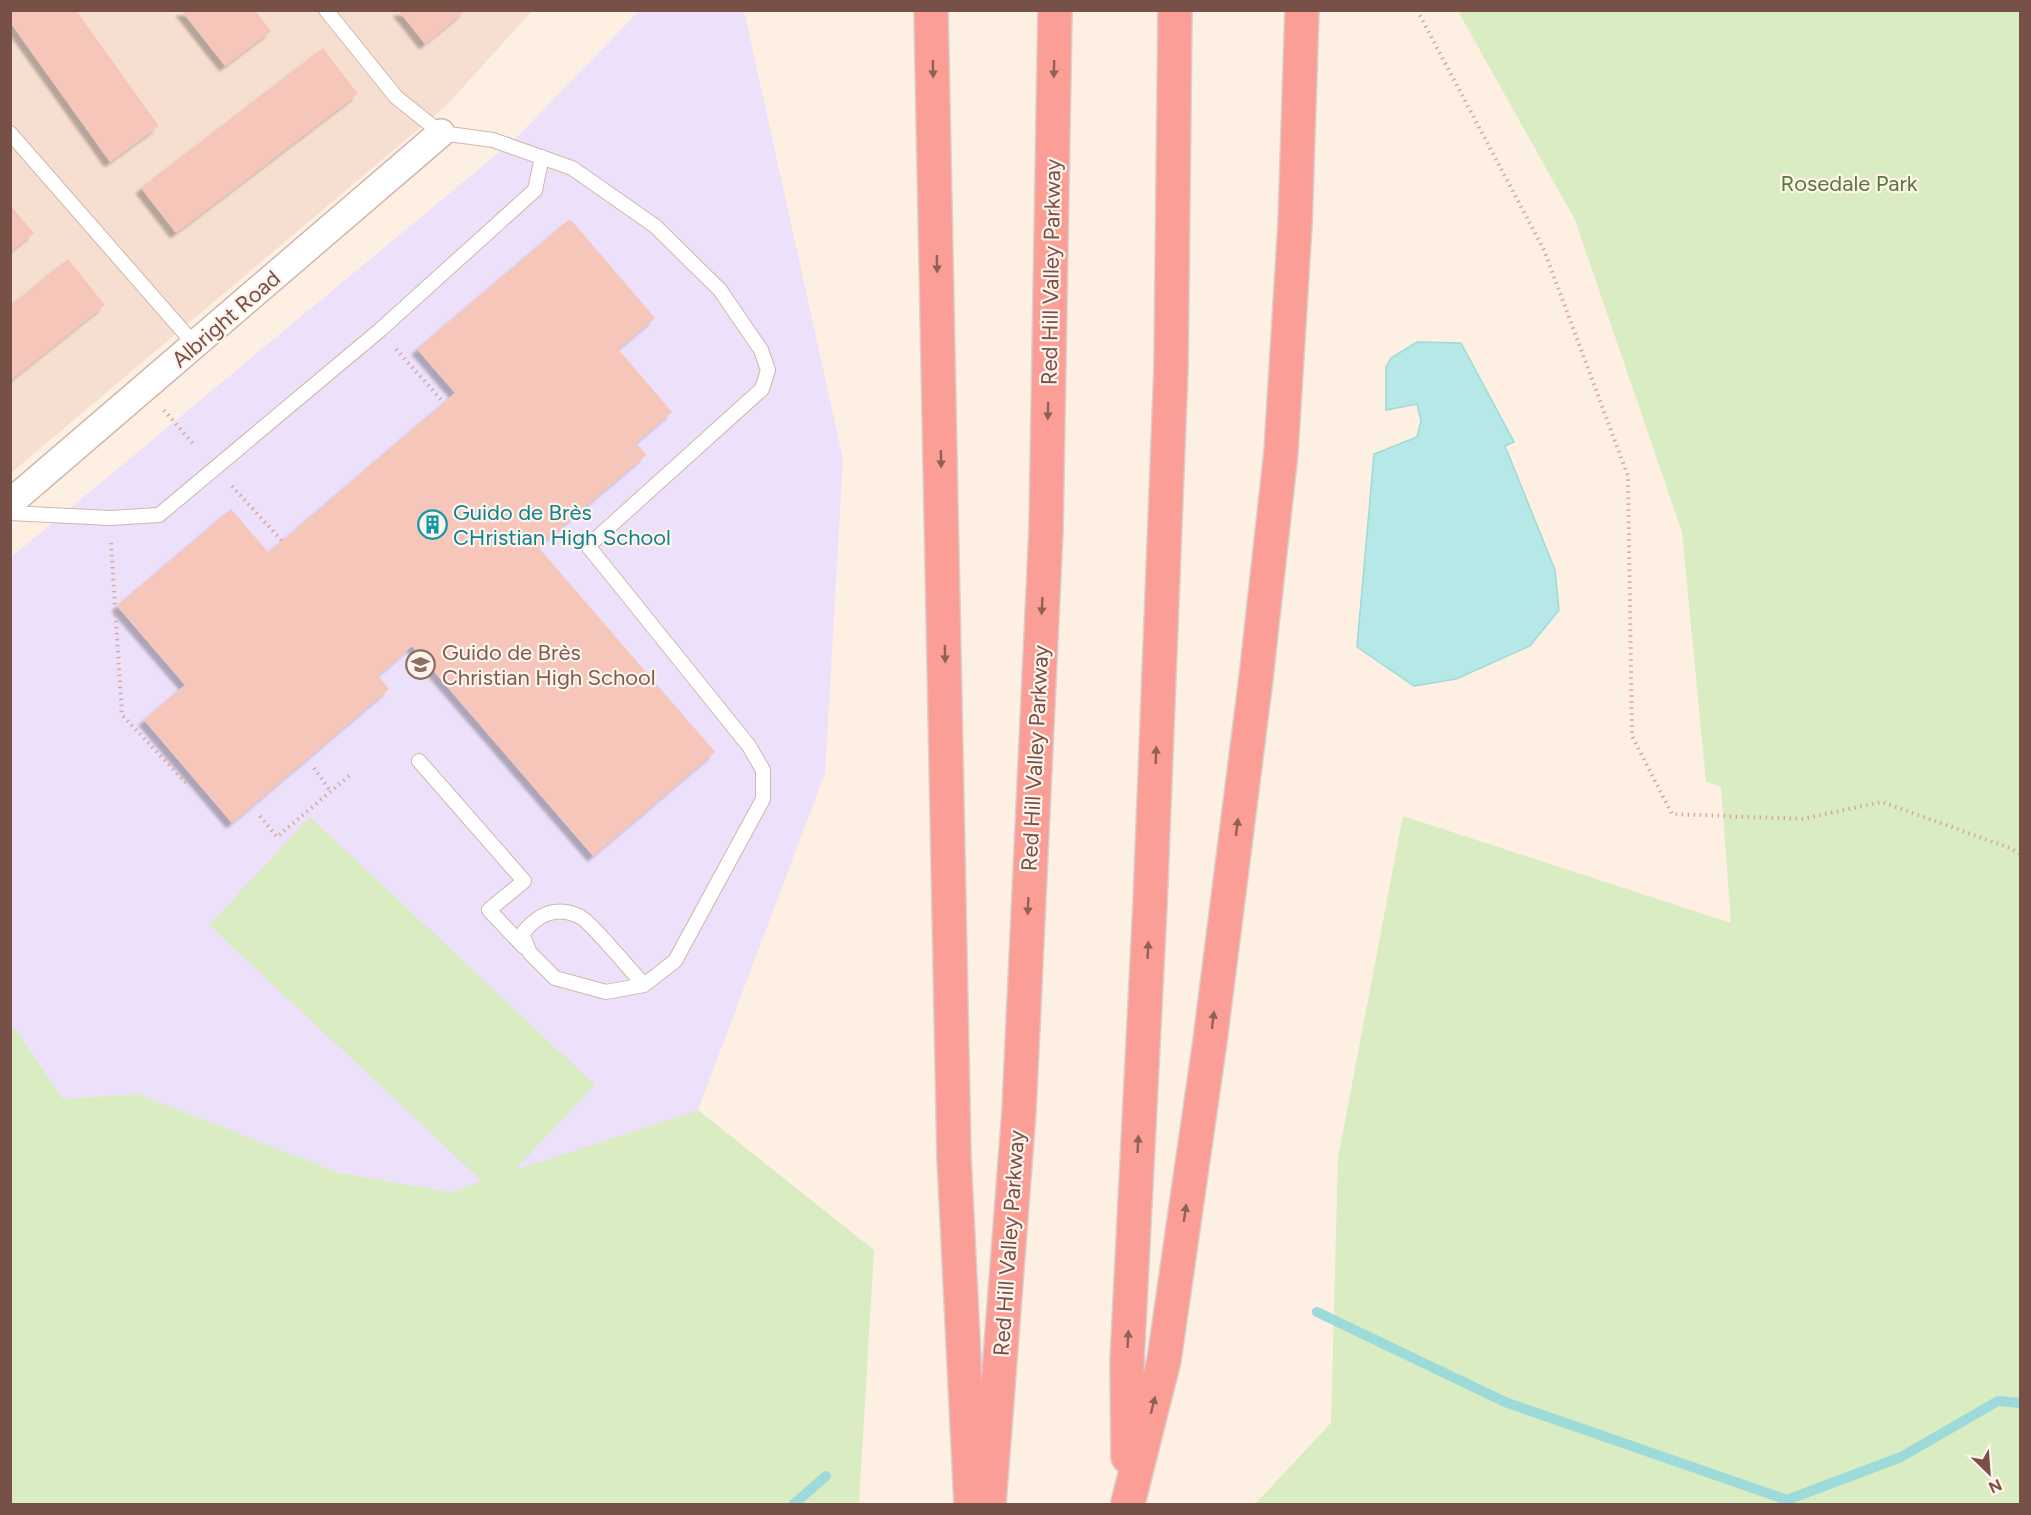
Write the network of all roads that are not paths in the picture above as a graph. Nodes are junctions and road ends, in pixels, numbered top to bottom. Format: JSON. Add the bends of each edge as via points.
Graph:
{"nodes":[{"id":1,"x":326,"y":10,"type":"edge"},
{"id":2,"x":931,"y":10,"type":"edge"},
{"id":3,"x":1055,"y":10,"type":"edge"},
{"id":4,"x":1175,"y":10,"type":"edge"},
{"id":5,"x":1302,"y":10,"type":"edge"},
{"id":6,"x":441,"y":133,"type":"junction"},
{"id":7,"x":10,"y":134,"type":"edge"},
{"id":8,"x":542,"y":157,"type":"junction"},
{"id":9,"x":195,"y":345,"type":"junction"},
{"id":10,"x":10,"y":504,"type":"edge"},
{"id":11,"x":10,"y":513,"type":"edge"},
{"id":12,"x":419,"y":761,"type":"dead end"},
{"id":13,"x":530,"y":953,"type":"junction"},
{"id":14,"x":644,"y":985,"type":"junction"},
{"id":15,"x":971,"y":1504,"type":"edge"},
{"id":16,"x":989,"y":1504,"type":"edge"},
{"id":17,"x":1128,"y":1504,"type":"edge"}],
"edges":[{"from":1,"to":6,"type":"lane","via":[[396,97]]},
{"from":2,"to":15,"type":"highway","one_way":true,"via":[[954,1156]]},
{"from":3,"to":16,"type":"highway","name":"Red Hill Valley Parkway","one_way":true,"via":[[1046,530],[1019,1111]]},
{"from":17,"to":4,"type":"highway","one_way":true,"via":[[1127,1362],[1171,368]]},
{"from":17,"to":5,"type":"highway","one_way":true,"via":[[1164,1360],[1256,678],[1281,452],[1295,224]]},
{"from":6,"to":8,"type":"lane","via":[[493,140]]},
{"from":6,"to":9,"type":"street","name":"Albright Road"},
{"from":7,"to":9,"type":"lane"},
{"from":8,"to":11,"type":"lane","via":[[535,190],[380,330],[159,515],[110,518]]},
{"from":8,"to":14,"type":"lane","via":[[572,168],[655,226],[720,290],[761,350],[768,370],[762,389],[588,546],[749,746],[763,770],[762,798],[675,961]]},
{"from":9,"to":10,"type":"street","name":"Albright Road"},
{"from":12,"to":13,"type":"lane","via":[[524,881],[489,910]]},
{"from":13,"to":14,"type":"lane","via":[[555,978],[606,992]]},
{"from":13,"to":14,"type":"lane","via":[[522,934],[532,921],[556,910],[581,916]]}]}
